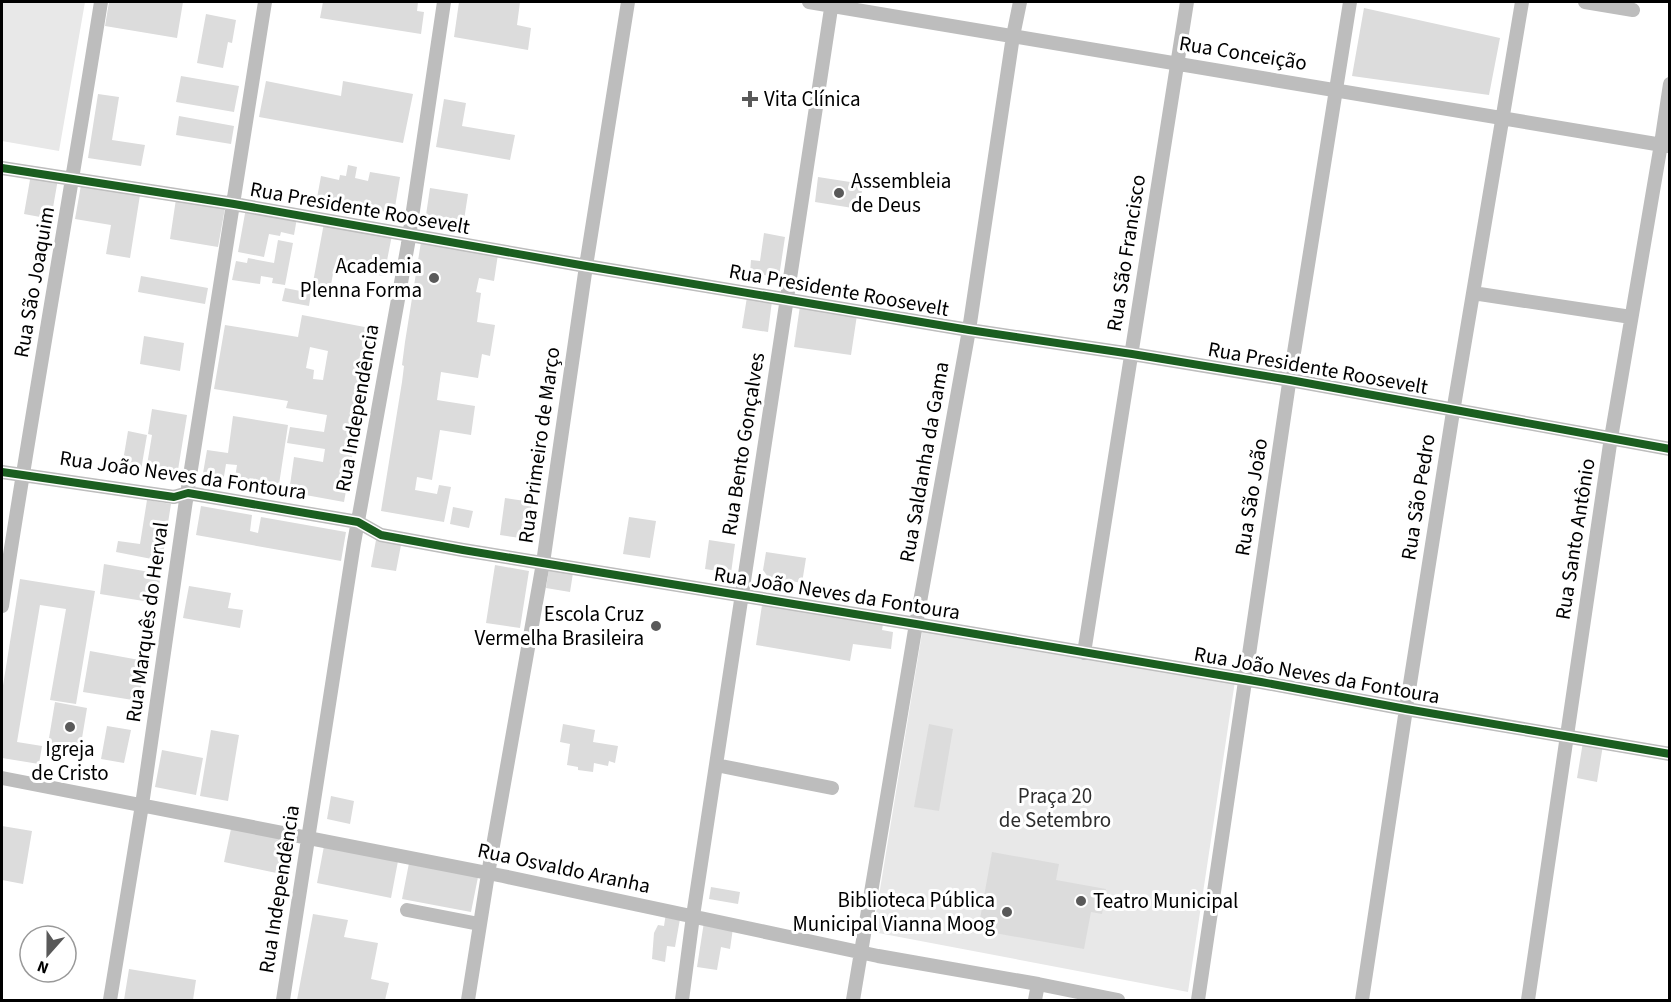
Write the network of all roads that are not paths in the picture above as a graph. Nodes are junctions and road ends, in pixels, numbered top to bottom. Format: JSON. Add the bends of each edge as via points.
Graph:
{"nodes":[{"id":1,"x":101,"y":2,"type":"edge"},
{"id":2,"x":266,"y":2,"type":"edge"},
{"id":3,"x":444,"y":2,"type":"edge"},
{"id":4,"x":628,"y":2,"type":"edge"},
{"id":5,"x":810,"y":2,"type":"edge"},
{"id":6,"x":1020,"y":2,"type":"edge"},
{"id":7,"x":1187,"y":2,"type":"edge"},
{"id":8,"x":1350,"y":2,"type":"edge"},
{"id":9,"x":1522,"y":2,"type":"edge"},
{"id":10,"x":1585,"y":2,"type":"edge"},
{"id":11,"x":832,"y":4,"type":"edge"},
{"id":12,"x":1634,"y":10,"type":"dead end"},
{"id":13,"x":1013,"y":36,"type":"junction"},
{"id":14,"x":1177,"y":64,"type":"junction"},
{"id":15,"x":1670,"y":84,"type":"edge"},
{"id":16,"x":1335,"y":89,"type":"junction"},
{"id":17,"x":1503,"y":118,"type":"junction"},
{"id":18,"x":1665,"y":145,"type":"edge"},
{"id":19,"x":2,"y":168,"type":"edge"},
{"id":20,"x":73,"y":179,"type":"junction"},
{"id":21,"x":234,"y":204,"type":"junction"},
{"id":22,"x":409,"y":235,"type":"junction"},
{"id":23,"x":586,"y":266,"type":"junction"},
{"id":24,"x":1473,"y":293,"type":"junction"},
{"id":25,"x":786,"y":300,"type":"junction"},
{"id":26,"x":1632,"y":317,"type":"junction"},
{"id":27,"x":969,"y":330,"type":"junction"},
{"id":28,"x":1132,"y":354,"type":"junction"},
{"id":29,"x":1290,"y":380,"type":"junction"},
{"id":30,"x":1453,"y":410,"type":"junction"},
{"id":31,"x":1611,"y":439,"type":"junction"},
{"id":32,"x":1670,"y":449,"type":"edge"},
{"id":33,"x":2,"y":472,"type":"edge"},
{"id":34,"x":22,"y":474,"type":"junction"},
{"id":35,"x":188,"y":493,"type":"junction"},
{"id":36,"x":358,"y":522,"type":"junction"},
{"id":37,"x":543,"y":563,"type":"junction"},
{"id":38,"x":742,"y":594,"type":"junction"},
{"id":39,"x":2,"y":606,"type":"edge"},
{"id":40,"x":916,"y":624,"type":"junction"},
{"id":41,"x":1084,"y":653,"type":"junction"},
{"id":42,"x":1245,"y":680,"type":"junction"},
{"id":43,"x":1406,"y":709,"type":"junction"},
{"id":44,"x":1566,"y":736,"type":"junction"},
{"id":45,"x":1670,"y":754,"type":"edge"},
{"id":46,"x":716,"y":765,"type":"junction"},
{"id":47,"x":2,"y":778,"type":"edge"},
{"id":48,"x":832,"y":788,"type":"dead end"},
{"id":49,"x":142,"y":805,"type":"junction"},
{"id":50,"x":309,"y":837,"type":"junction"},
{"id":51,"x":488,"y":874,"type":"junction"},
{"id":52,"x":407,"y":910,"type":"dead end"},
{"id":53,"x":693,"y":916,"type":"junction"},
{"id":54,"x":479,"y":924,"type":"junction"},
{"id":55,"x":860,"y":952,"type":"junction"},
{"id":56,"x":1038,"y":984,"type":"junction"},
{"id":57,"x":110,"y":1000,"type":"edge"},
{"id":58,"x":283,"y":1000,"type":"edge"},
{"id":59,"x":468,"y":1000,"type":"edge"},
{"id":60,"x":682,"y":1000,"type":"edge"},
{"id":61,"x":853,"y":1000,"type":"edge"},
{"id":62,"x":1035,"y":1000,"type":"edge"},
{"id":63,"x":1118,"y":1000,"type":"edge"},
{"id":64,"x":1198,"y":1000,"type":"edge"},
{"id":65,"x":1362,"y":1000,"type":"edge"},
{"id":66,"x":1528,"y":1000,"type":"edge"}],
"edges":[{"from":1,"to":20,"type":"street","name":"Rua São Joaquim"},
{"from":2,"to":21,"type":"street","name":"Rua Marquês do Herval"},
{"from":3,"to":22,"type":"street","name":"Rua Independência"},
{"from":4,"to":23,"type":"street","name":"Rua Primeiro de Março"},
{"from":5,"to":11,"type":"street","name":"Rua Conceição"},
{"from":6,"to":13,"type":"street","name":"Rua Saldanha da Gama"},
{"from":7,"to":14,"type":"street","name":"Rua São Francisco"},
{"from":8,"to":16,"type":"street","name":"Rua São João"},
{"from":9,"to":17,"type":"street","name":"Rua São Pedro"},
{"from":10,"to":12,"type":"street"},
{"from":11,"to":13,"type":"street","name":"Rua Conceição"},
{"from":11,"to":25,"type":"street","name":"Rua Bento Gonçalves"},
{"from":13,"to":14,"type":"street","name":"Rua Conceição"},
{"from":13,"to":27,"type":"street","name":"Rua Saldanha da Gama"},
{"from":14,"to":16,"type":"street","name":"Rua Conceição"},
{"from":14,"to":28,"type":"street","name":"Rua São Francisco"},
{"from":15,"to":18,"type":"street","name":"Rua Santo Antônio"},
{"from":16,"to":17,"type":"street","name":"Rua Conceição"},
{"from":16,"to":29,"type":"street","name":"Rua São João"},
{"from":17,"to":18,"type":"street","name":"Rua Conceição"},
{"from":17,"to":24,"type":"street","name":"Rua São Pedro"},
{"from":18,"to":26,"type":"street","name":"Rua Santo Antônio"},
{"from":19,"to":20,"type":"street","name":"Rua Presidente Roosevelt"},
{"from":20,"to":21,"type":"street","name":"Rua Presidente Roosevelt"},
{"from":20,"to":34,"type":"street","name":"Rua São Joaquim"},
{"from":21,"to":22,"type":"street","name":"Rua Presidente Roosevelt"},
{"from":21,"to":35,"type":"street","name":"Rua Marquês do Herval"},
{"from":22,"to":23,"type":"street","name":"Rua Presidente Roosevelt"},
{"from":22,"to":36,"type":"street","name":"Rua Independência"},
{"from":23,"to":25,"type":"street","name":"Rua Presidente Roosevelt"},
{"from":23,"to":37,"type":"street","name":"Rua Primeiro de Março"},
{"from":24,"to":26,"type":"street"},
{"from":24,"to":30,"type":"street","name":"Rua São Pedro"},
{"from":25,"to":27,"type":"street","name":"Rua Presidente Roosevelt"},
{"from":25,"to":38,"type":"street","name":"Rua Bento Gonçalves"},
{"from":26,"to":31,"type":"street","name":"Rua Santo Antônio"},
{"from":27,"to":28,"type":"street","name":"Rua Presidente Roosevelt"},
{"from":27,"to":40,"type":"street","name":"Rua Saldanha da Gama"},
{"from":28,"to":29,"type":"street","name":"Rua Presidente Roosevelt"},
{"from":28,"to":41,"type":"street","name":"Rua São Francisco"},
{"from":29,"to":30,"type":"street","name":"Rua Presidente Roosevelt"},
{"from":29,"to":42,"type":"street","name":"Rua São João"},
{"from":30,"to":31,"type":"street","name":"Rua Presidente Roosevelt"},
{"from":30,"to":43,"type":"street","name":"Rua São Pedro"},
{"from":31,"to":32,"type":"street","name":"Rua Presidente Roosevelt"},
{"from":31,"to":44,"type":"street","name":"Rua Santo Antônio"},
{"from":33,"to":34,"type":"street","name":"Rua João Neves da Fontoura"},
{"from":34,"to":35,"type":"street","name":"Rua João Neves da Fontoura","via":[[174,497]]},
{"from":34,"to":39,"type":"street","name":"Rua São Joaquim"},
{"from":35,"to":36,"type":"street","name":"Rua João Neves da Fontoura"},
{"from":35,"to":49,"type":"street","name":"Rua Marquês do Herval"},
{"from":36,"to":37,"type":"street","name":"Rua João Neves da Fontoura","via":[[381,535]]},
{"from":36,"to":50,"type":"street","name":"Rua Independência"},
{"from":37,"to":38,"type":"street","name":"Rua João Neves da Fontoura"},
{"from":37,"to":51,"type":"street","name":"Rua Primeiro de Março"},
{"from":38,"to":40,"type":"street","name":"Rua João Neves da Fontoura"},
{"from":38,"to":46,"type":"street","name":"Rua Bento Gonçalves"},
{"from":40,"to":41,"type":"street","name":"Rua João Neves da Fontoura"},
{"from":40,"to":55,"type":"street","name":"Rua Saldanha da Gama"},
{"from":41,"to":42,"type":"street","name":"Rua João Neves da Fontoura"},
{"from":42,"to":43,"type":"street","name":"Rua João Neves da Fontoura"},
{"from":42,"to":64,"type":"street","name":"Rua São João"},
{"from":43,"to":44,"type":"street","name":"Rua João Neves da Fontoura"},
{"from":43,"to":65,"type":"street","name":"Rua São Pedro"},
{"from":44,"to":45,"type":"street","name":"Rua João Neves da Fontoura"},
{"from":44,"to":66,"type":"street","name":"Rua Santo Antônio"},
{"from":46,"to":48,"type":"street"},
{"from":46,"to":53,"type":"street","name":"Rua Bento Gonçalves"},
{"from":47,"to":49,"type":"street","name":"Rua Osvaldo Aranha"},
{"from":49,"to":50,"type":"street","name":"Rua Osvaldo Aranha"},
{"from":49,"to":57,"type":"street","name":"Rua Marquês do Herval"},
{"from":50,"to":51,"type":"street","name":"Rua Osvaldo Aranha"},
{"from":50,"to":58,"type":"street","name":"Rua Independência"},
{"from":51,"to":53,"type":"street","name":"Rua Osvaldo Aranha"},
{"from":51,"to":54,"type":"street","name":"Rua Primeiro de Março"},
{"from":52,"to":54,"type":"street"},
{"from":53,"to":55,"type":"street","name":"Rua Osvaldo Aranha"},
{"from":53,"to":60,"type":"street","name":"Rua Bento Gonçalves"},
{"from":54,"to":59,"type":"street","name":"Rua Primeiro de Março"},
{"from":55,"to":56,"type":"street","name":"Rua Osvaldo Aranha"},
{"from":55,"to":61,"type":"street","name":"Rua Saldanha da Gama"},
{"from":56,"to":62,"type":"street"},
{"from":56,"to":63,"type":"street","name":"Rua Osvaldo Aranha"}]}
